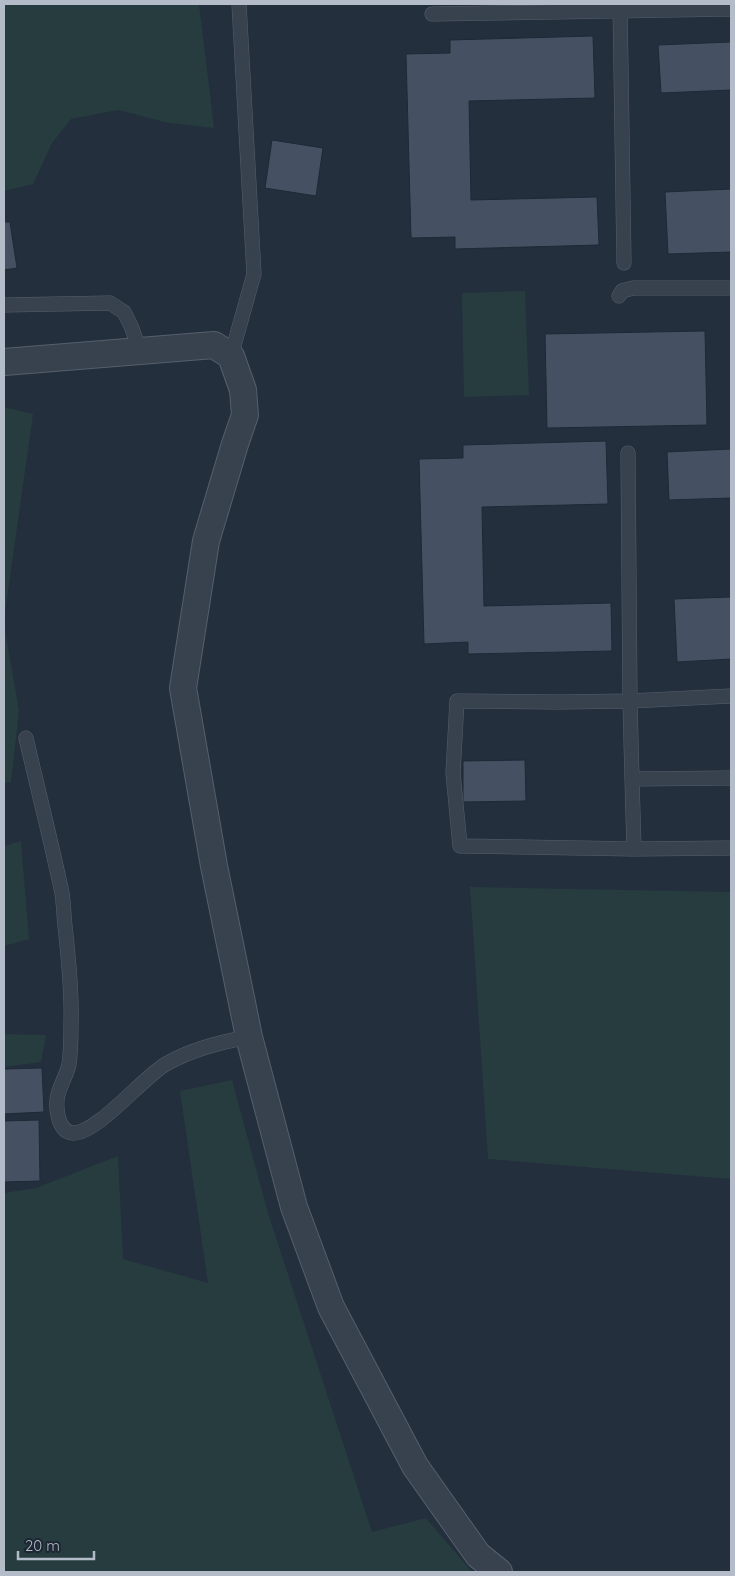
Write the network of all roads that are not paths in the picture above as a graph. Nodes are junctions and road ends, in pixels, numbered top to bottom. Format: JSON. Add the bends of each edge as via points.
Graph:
{"nodes":[{"id":1,"x":239,"y":4,"type":"edge"},
{"id":2,"x":620,"y":7,"type":"edge"},
{"id":3,"x":731,"y":9,"type":"edge"},
{"id":4,"x":432,"y":14,"type":"dead end"},
{"id":5,"x":624,"y":262,"type":"dead end"},
{"id":6,"x":731,"y":288,"type":"edge"},
{"id":7,"x":619,"y":296,"type":"dead end"},
{"id":8,"x":4,"y":305,"type":"edge"},
{"id":9,"x":140,"y":351,"type":"junction"},
{"id":10,"x":231,"y":356,"type":"junction"},
{"id":11,"x":4,"y":362,"type":"edge"},
{"id":12,"x":628,"y":453,"type":"dead end"},
{"id":13,"x":731,"y":696,"type":"edge"},
{"id":14,"x":630,"y":701,"type":"junction"},
{"id":15,"x":26,"y":738,"type":"dead end"},
{"id":16,"x":731,"y":778,"type":"edge"},
{"id":17,"x":632,"y":779,"type":"junction"},
{"id":18,"x":731,"y":848,"type":"edge"},
{"id":19,"x":634,"y":849,"type":"junction"},
{"id":20,"x":249,"y":1037,"type":"junction"},
{"id":21,"x":499,"y":1572,"type":"edge"}],
"edges":[{"from":1,"to":10,"type":"lane","via":[[254,274]]},
{"from":2,"to":3,"type":"lane"},
{"from":2,"to":4,"type":"lane"},
{"from":2,"to":5,"type":"lane"},
{"from":6,"to":7,"type":"lane","via":[[633,288],[622,291]]},
{"from":8,"to":9,"type":"lane","via":[[110,303],[124,312]]},
{"from":9,"to":10,"type":"street","via":[[214,345]]},
{"from":9,"to":11,"type":"street"},
{"from":10,"to":20,"type":"street","via":[[243,390],[245,415],[206,541],[183,688],[214,866]]},
{"from":12,"to":14,"type":"lane"},
{"from":13,"to":14,"type":"lane"},
{"from":14,"to":17,"type":"lane"},
{"from":14,"to":19,"type":"lane","via":[[457,701],[453,772],[460,846]]},
{"from":15,"to":20,"type":"lane","via":[[62,896],[70,974],[69,1063],[57,1100],[62,1127],[66,1132],[76,1134],[112,1112],[165,1064],[192,1051]]},
{"from":16,"to":17,"type":"lane"},
{"from":17,"to":19,"type":"lane"},
{"from":18,"to":19,"type":"lane"},
{"from":20,"to":21,"type":"street","via":[[294,1207],[331,1307],[415,1466],[478,1554]]}]}
